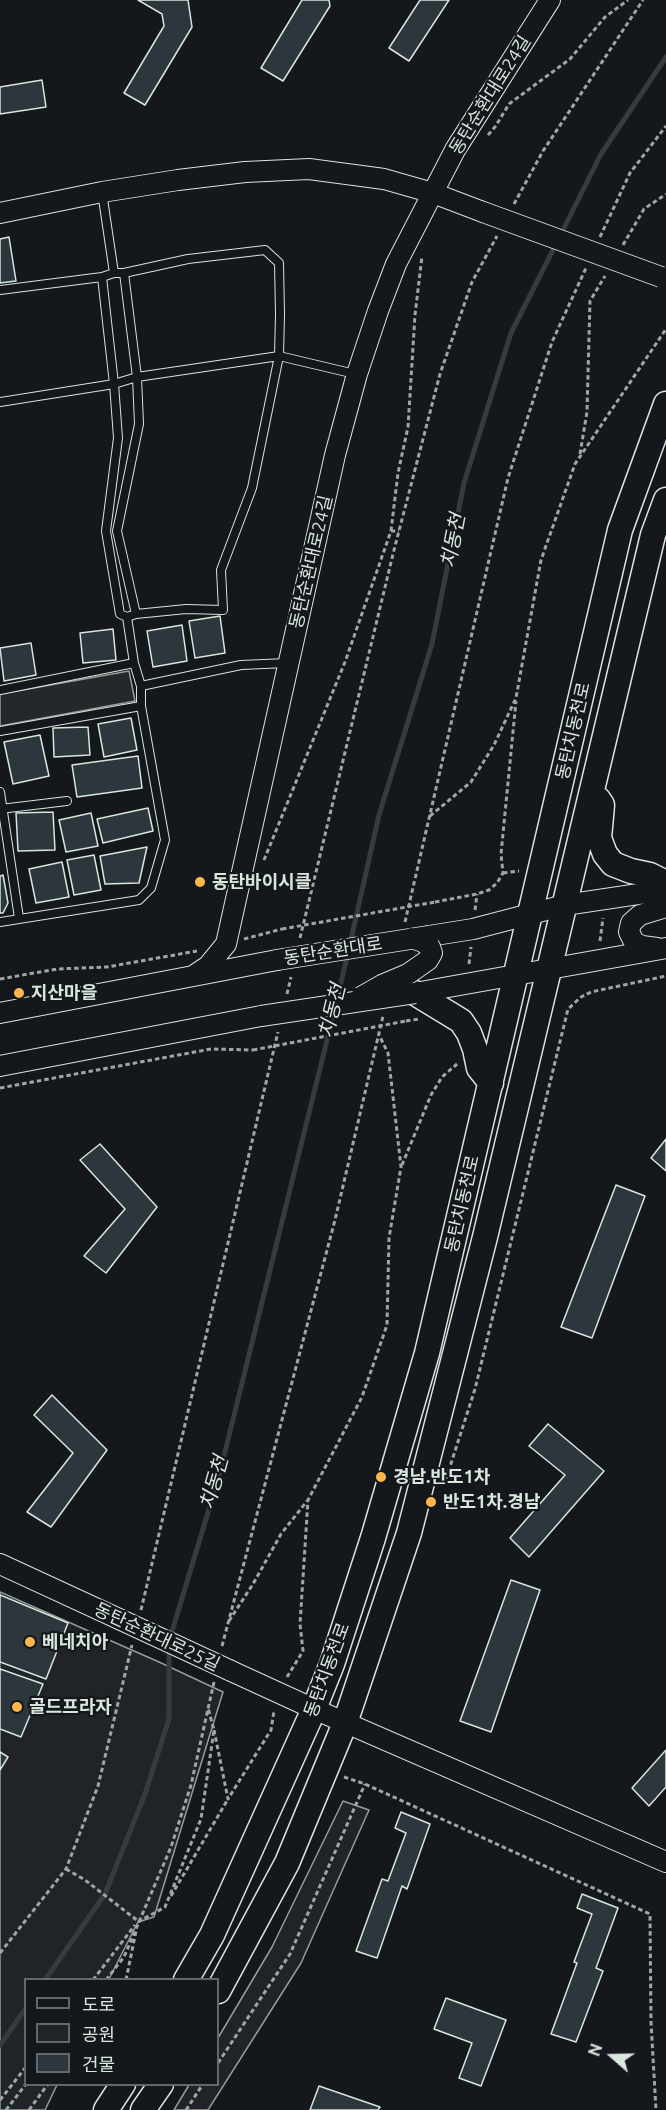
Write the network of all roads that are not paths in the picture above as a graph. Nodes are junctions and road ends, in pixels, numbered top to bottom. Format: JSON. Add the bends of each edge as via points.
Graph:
{"nodes":[{"id":1,"x":550,"y":0,"type":"edge"},
{"id":2,"x":102,"y":192,"type":"junction"},
{"id":3,"x":433,"y":193,"type":"junction"},
{"id":4,"x":0,"y":213,"type":"edge"},
{"id":5,"x":114,"y":273,"type":"junction"},
{"id":6,"x":124,"y":273,"type":"junction"},
{"id":7,"x":102,"y":277,"type":"junction"},
{"id":8,"x":663,"y":278,"type":"edge"},
{"id":9,"x":0,"y":290,"type":"edge"},
{"id":10,"x":279,"y":356,"type":"junction"},
{"id":11,"x":357,"y":374,"type":"junction"},
{"id":12,"x":137,"y":377,"type":"junction"},
{"id":13,"x":114,"y":384,"type":"junction"},
{"id":14,"x":0,"y":402,"type":"edge"},
{"id":15,"x":666,"y":404,"type":"edge"},
{"id":16,"x":666,"y":500,"type":"edge"},
{"id":17,"x":136,"y":614,"type":"junction"},
{"id":18,"x":127,"y":617,"type":"junction"},
{"id":19,"x":134,"y":663,"type":"junction"},
{"id":20,"x":288,"y":663,"type":"junction"},
{"id":21,"x":141,"y":686,"type":"junction"},
{"id":22,"x":0,"y":690,"type":"edge"},
{"id":23,"x":141,"y":706,"type":"junction"},
{"id":24,"x":0,"y":731,"type":"edge"},
{"id":25,"x":592,"y":789,"type":"junction"},
{"id":26,"x":0,"y":792,"type":"edge"},
{"id":27,"x":67,"y":801,"type":"dead end"},
{"id":28,"x":1,"y":808,"type":"edge"},
{"id":29,"x":666,"y":884,"type":"edge"},
{"id":30,"x":666,"y":890,"type":"edge"},
{"id":31,"x":565,"y":905,"type":"junction"},
{"id":32,"x":666,"y":907,"type":"edge"},
{"id":33,"x":530,"y":914,"type":"junction"},
{"id":34,"x":20,"y":918,"type":"junction"},
{"id":35,"x":0,"y":922,"type":"edge"},
{"id":36,"x":420,"y":937,"type":"junction"},
{"id":37,"x":226,"y":944,"type":"junction"},
{"id":38,"x":663,"y":948,"type":"edge"},
{"id":39,"x":268,"y":962,"type":"junction"},
{"id":40,"x":550,"y":968,"type":"junction"},
{"id":41,"x":193,"y":976,"type":"junction"},
{"id":42,"x":516,"y":976,"type":"junction"},
{"id":43,"x":415,"y":993,"type":"junction"},
{"id":44,"x":354,"y":1002,"type":"junction"},
{"id":45,"x":0,"y":1013,"type":"edge"},
{"id":46,"x":0,"y":1066,"type":"edge"},
{"id":47,"x":491,"y":1083,"type":"junction"},
{"id":48,"x":0,"y":1564,"type":"edge"},
{"id":49,"x":314,"y":1709,"type":"junction"},
{"id":50,"x":345,"y":1723,"type":"junction"},
{"id":51,"x":666,"y":1862,"type":"edge"},
{"id":52,"x":187,"y":1978,"type":"edge"},
{"id":53,"x":219,"y":1989,"type":"edge"},
{"id":54,"x":122,"y":2086,"type":"edge"},
{"id":55,"x":160,"y":2086,"type":"edge"},
{"id":56,"x":106,"y":2110,"type":"edge"},
{"id":57,"x":143,"y":2110,"type":"edge"}],
"edges":[{"from":1,"to":3,"type":"street","name":"동탄순환대로24길","via":[[455,150]]},
{"from":2,"to":3,"type":"street","via":[[245,172],[309,169],[384,178]]},
{"from":2,"to":4,"type":"street"},
{"from":2,"to":5,"type":"lane"},
{"from":3,"to":8,"type":"street","bridge":true},
{"from":3,"to":11,"type":"street","name":"동탄순환대로24길","via":[[396,264]]},
{"from":5,"to":6,"type":"lane"},
{"from":5,"to":7,"type":"lane"},
{"from":6,"to":10,"type":"lane","via":[[188,259],[265,250],[279,263]]},
{"from":6,"to":12,"type":"lane"},
{"from":7,"to":9,"type":"lane"},
{"from":7,"to":13,"type":"lane"},
{"from":10,"to":11,"type":"lane"},
{"from":10,"to":12,"type":"lane"},
{"from":10,"to":17,"type":"lane","via":[[252,488],[221,570],[223,610]]},
{"from":11,"to":20,"type":"street","name":"동탄순환대로24길"},
{"from":12,"to":13,"type":"lane"},
{"from":12,"to":17,"type":"lane","via":[[139,424],[117,531]]},
{"from":13,"to":14,"type":"lane"},
{"from":13,"to":18,"type":"lane","via":[[118,438],[106,531],[120,614]]},
{"from":15,"to":33,"type":"main road","name":"동탄치동천로","via":[[620,530]]},
{"from":16,"to":25,"type":"main road","name":"동탄치동천로","via":[[653,535]]},
{"from":17,"to":18,"type":"lane"},
{"from":18,"to":19,"type":"lane"},
{"from":19,"to":21,"type":"lane"},
{"from":19,"to":22,"type":"lane"},
{"from":20,"to":21,"type":"lane","via":[[241,665]]},
{"from":20,"to":37,"type":"street","name":"동탄순환대로24길"},
{"from":21,"to":23,"type":"lane"},
{"from":23,"to":24,"type":"lane"},
{"from":23,"to":34,"type":"lane","via":[[165,840],[151,888],[139,900]]},
{"from":25,"to":29,"type":"main road","via":[[602,805],[599,838],[613,864]]},
{"from":25,"to":31,"type":"main road","name":"동탄치동천로"},
{"from":26,"to":28,"type":"lane"},
{"from":27,"to":28,"type":"lane"},
{"from":28,"to":34,"type":"lane"},
{"from":30,"to":31,"type":"street","name":"동탄순환대로"},
{"from":31,"to":33,"type":"street","name":"동탄순환대로"},
{"from":31,"to":40,"type":"main road","name":"동탄치동천로"},
{"from":32,"to":38,"type":"street","via":[[640,915],[631,923],[629,932],[634,942],[642,946]]},
{"from":33,"to":36,"type":"street","name":"동탄순환대로","via":[[473,929]]},
{"from":33,"to":42,"type":"main road","name":"동탄치동천로"},
{"from":34,"to":35,"type":"lane"},
{"from":36,"to":39,"type":"street","name":"동탄순환대로","bridge":true},
{"from":36,"to":44,"type":"street","bridge":true,"via":[[430,947],[428,960]]},
{"from":37,"to":39,"type":"street"},
{"from":37,"to":41,"type":"street","via":[[208,966]]},
{"from":38,"to":40,"type":"street"},
{"from":39,"to":41,"type":"street","name":"동탄순환대로"},
{"from":40,"to":42,"type":"street"},
{"from":40,"to":50,"type":"main road","name":"동탄치동천로","via":[[409,1533]]},
{"from":41,"to":45,"type":"street","name":"동탄순환대로"},
{"from":42,"to":43,"type":"street"},
{"from":42,"to":47,"type":"main road","name":"동탄치동천로"},
{"from":43,"to":44,"type":"street","bridge":true},
{"from":43,"to":47,"type":"main road","via":[[461,1021],[469,1033],[479,1068]]},
{"from":44,"to":46,"type":"street","bridge":true},
{"from":47,"to":49,"type":"main road","name":"동탄치동천로","via":[[428,1353],[373,1538]]},
{"from":48,"to":49,"type":"street","name":"동탄순환대로25길","bridge":true},
{"from":49,"to":50,"type":"street","name":"동탄순환대로25길"},
{"from":49,"to":52,"type":"main road","name":"동탄치동천로","via":[[212,1935]]},
{"from":50,"to":51,"type":"street","name":"동탄순환대로25길"},
{"from":50,"to":53,"type":"main road","name":"동탄치동천로","via":[[287,1863]]},
{"from":54,"to":56,"type":"main road"},
{"from":55,"to":57,"type":"main road"}]}
